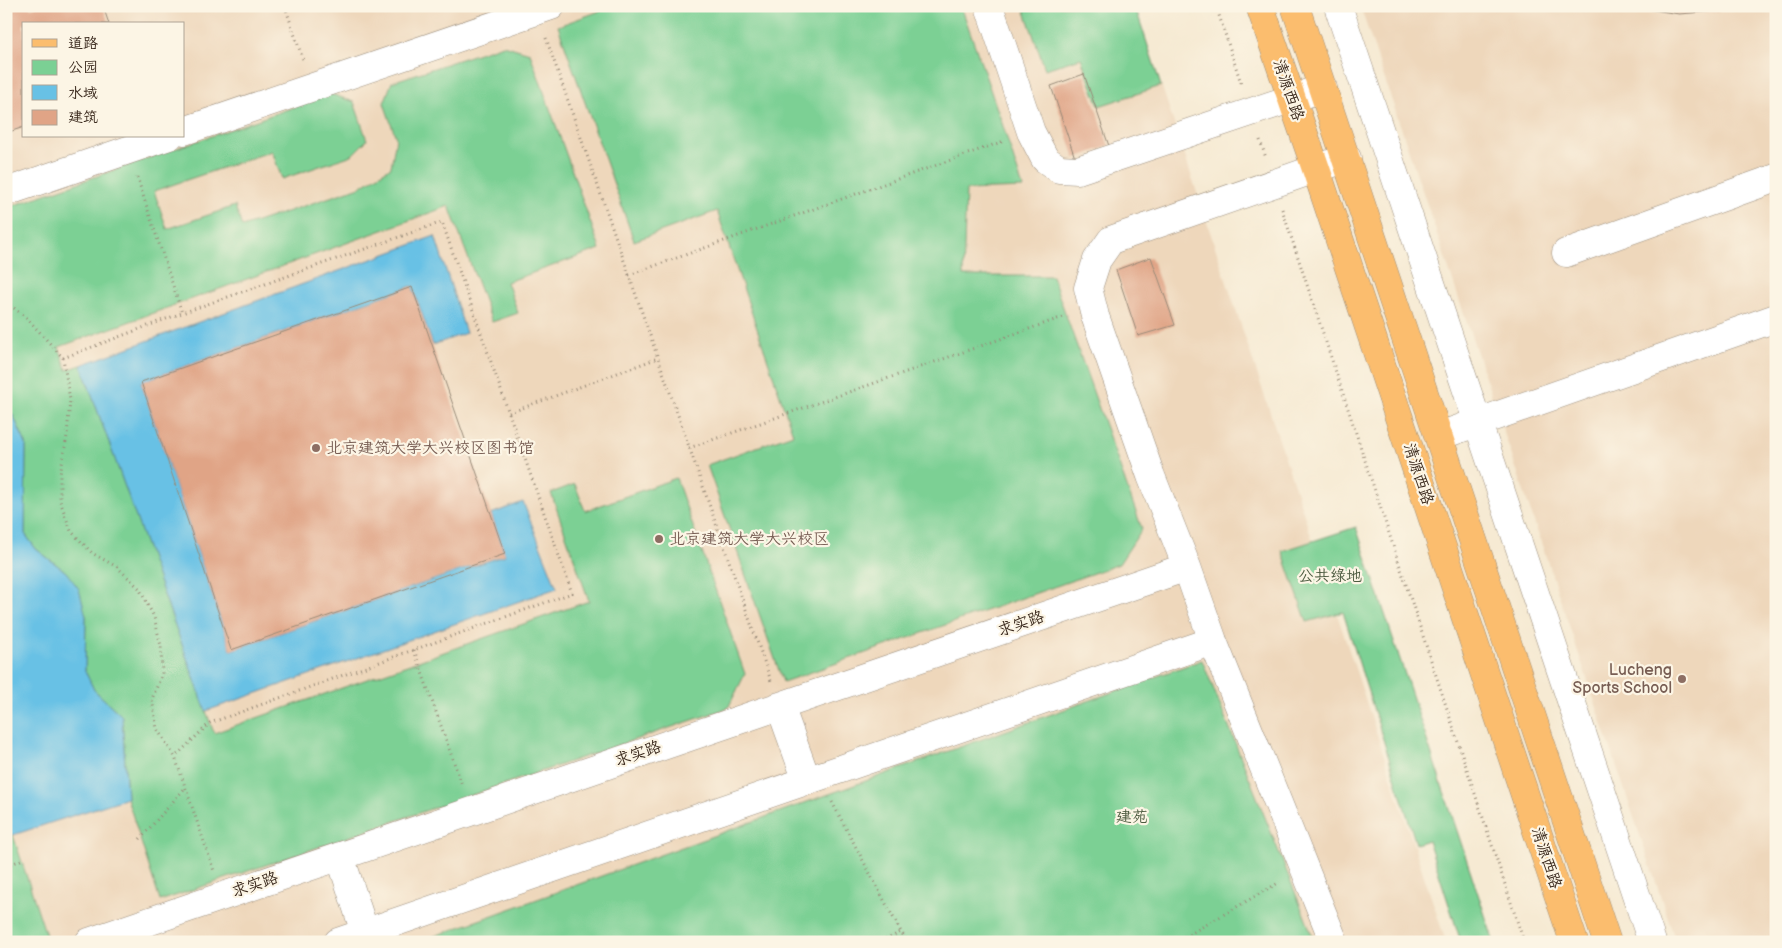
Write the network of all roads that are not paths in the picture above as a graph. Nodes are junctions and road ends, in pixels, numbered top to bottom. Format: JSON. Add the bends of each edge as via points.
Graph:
{"nodes":[{"id":1,"x":989,"y":6,"type":"edge"},
{"id":2,"x":1260,"y":6,"type":"edge"},
{"id":3,"x":1295,"y":6,"type":"edge"},
{"id":4,"x":1338,"y":6,"type":"edge"},
{"id":5,"x":541,"y":8,"type":"edge"},
{"id":6,"x":1323,"y":88,"type":"junction"},
{"id":7,"x":1291,"y":99,"type":"junction"},
{"id":8,"x":185,"y":131,"type":"edge"},
{"id":9,"x":163,"y":138,"type":"edge"},
{"id":10,"x":1347,"y":158,"type":"junction"},
{"id":11,"x":1316,"y":169,"type":"junction"},
{"id":12,"x":1776,"y":178,"type":"edge"},
{"id":13,"x":6,"y":192,"type":"edge"},
{"id":14,"x":1566,"y":253,"type":"dead end"},
{"id":15,"x":1776,"y":318,"type":"edge"},
{"id":16,"x":1479,"y":422,"type":"junction"},
{"id":17,"x":1439,"y":436,"type":"junction"},
{"id":18,"x":1187,"y":567,"type":"junction"},
{"id":19,"x":1213,"y":641,"type":"junction"},
{"id":20,"x":780,"y":706,"type":"junction"},
{"id":21,"x":813,"y":779,"type":"junction"},
{"id":22,"x":340,"y":856,"type":"junction"},
{"id":23,"x":367,"y":937,"type":"edge"},
{"id":24,"x":89,"y":942,"type":"edge"},
{"id":25,"x":338,"y":942,"type":"edge"},
{"id":26,"x":1334,"y":942,"type":"edge"},
{"id":27,"x":1574,"y":942,"type":"edge"},
{"id":28,"x":1607,"y":942,"type":"edge"},
{"id":29,"x":1652,"y":942,"type":"edge"}],
"edges":[{"from":1,"to":7,"type":"street","via":[[1031,132],[1045,159],[1059,169],[1078,170]]},
{"from":2,"to":7,"type":"main road","name":"清源西路"},
{"from":3,"to":6,"type":"main road","name":"清源西路"},
{"from":4,"to":16,"type":"street"},
{"from":5,"to":8,"type":"street"},
{"from":6,"to":7,"type":"street"},
{"from":6,"to":10,"type":"main road","name":"清源西路"},
{"from":7,"to":11,"type":"main road","name":"清源西路"},
{"from":9,"to":13,"type":"street"},
{"from":10,"to":11,"type":"street"},
{"from":10,"to":17,"type":"main road","name":"清源西路"},
{"from":11,"to":18,"type":"street","via":[[1111,240],[1097,260],[1088,288],[1093,306],[1151,476]]},
{"from":11,"to":27,"type":"main road","name":"清源西路"},
{"from":12,"to":14,"type":"street"},
{"from":15,"to":16,"type":"street"},
{"from":16,"to":17,"type":"street"},
{"from":16,"to":29,"type":"street"},
{"from":17,"to":28,"type":"main road","name":"清源西路"},
{"from":18,"to":19,"type":"street"},
{"from":18,"to":20,"type":"street","name":"求实路"},
{"from":19,"to":21,"type":"street"},
{"from":19,"to":26,"type":"street"},
{"from":20,"to":21,"type":"street"},
{"from":20,"to":22,"type":"street","name":"求实路"},
{"from":21,"to":23,"type":"street"},
{"from":22,"to":23,"type":"street"},
{"from":22,"to":24,"type":"street","name":"求实路"},
{"from":23,"to":25,"type":"street"}]}
